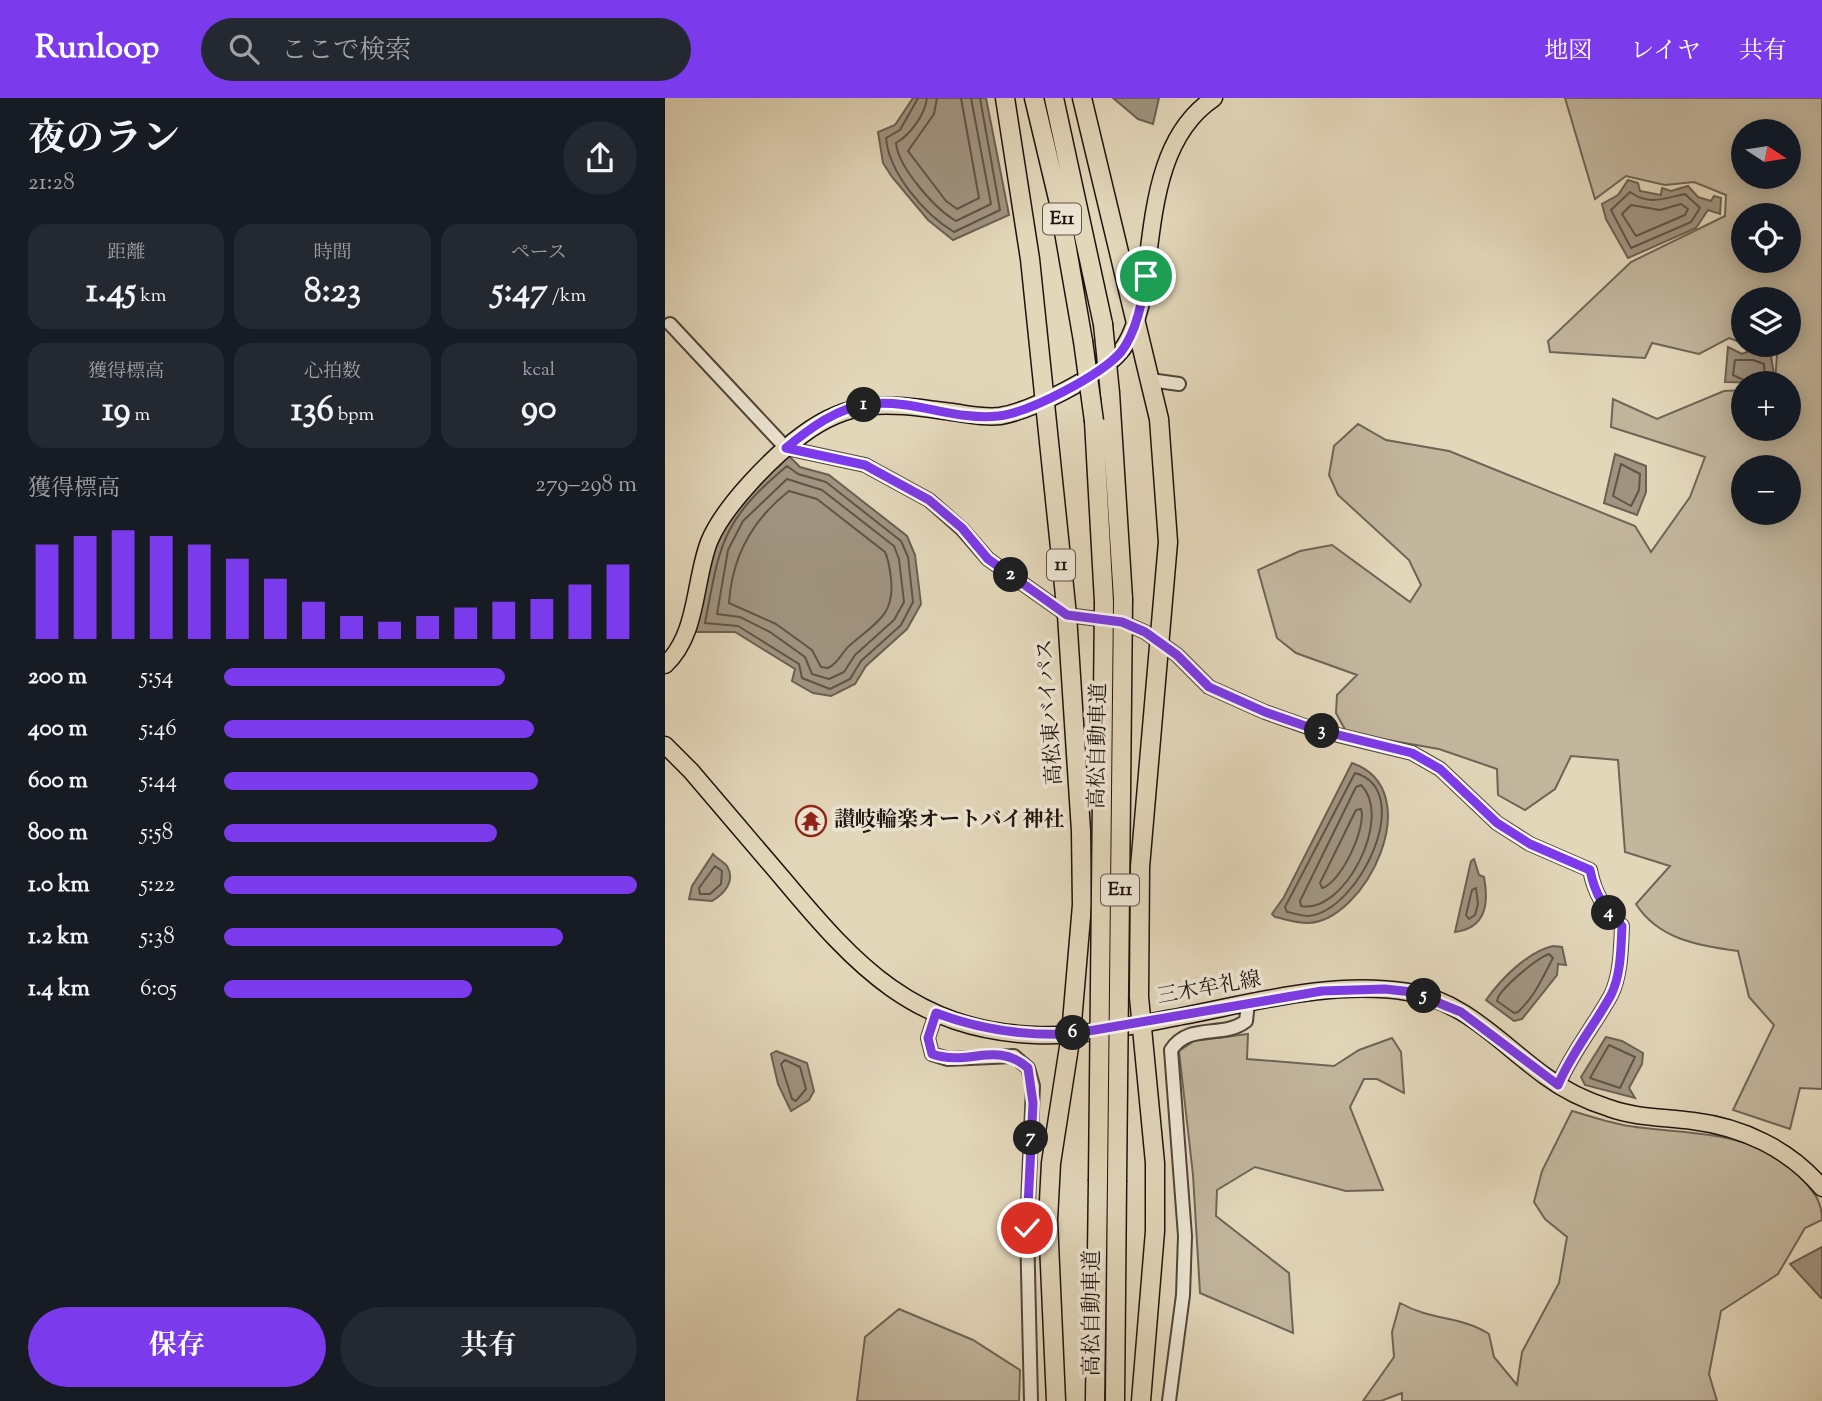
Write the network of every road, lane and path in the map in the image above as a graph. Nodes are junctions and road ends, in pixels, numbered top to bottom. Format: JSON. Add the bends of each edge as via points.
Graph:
{"nodes":[{"id":1,"x":1005,"y":98,"type":"edge"},
{"id":2,"x":1034,"y":98,"type":"edge"},
{"id":3,"x":1054,"y":98,"type":"edge"},
{"id":4,"x":1082,"y":98,"type":"edge"},
{"id":5,"x":1215,"y":98,"type":"edge"},
{"id":6,"x":1136,"y":321,"type":"junction"},
{"id":7,"x":670,"y":324,"type":"dead end"},
{"id":8,"x":1150,"y":380,"type":"junction"},
{"id":9,"x":1179,"y":384,"type":"dead end"},
{"id":10,"x":1045,"y":399,"type":"junction"},
{"id":11,"x":786,"y":448,"type":"junction"},
{"id":12,"x":1067,"y":615,"type":"junction"},
{"id":13,"x":1160,"y":644,"type":"junction"},
{"id":14,"x":665,"y":665,"type":"edge"},
{"id":15,"x":665,"y":745,"type":"edge"},
{"id":16,"x":1248,"y":1003,"type":"junction"},
{"id":17,"x":936,"y":1013,"type":"junction"},
{"id":18,"x":1141,"y":1023,"type":"junction"},
{"id":19,"x":1071,"y":1034,"type":"junction"},
{"id":20,"x":1558,"y":1085,"type":"junction"},
{"id":21,"x":1107,"y":1181,"type":"junction"},
{"id":22,"x":1822,"y":1188,"type":"edge"},
{"id":23,"x":1031,"y":1401,"type":"edge"},
{"id":24,"x":1056,"y":1401,"type":"edge"},
{"id":25,"x":1095,"y":1401,"type":"edge"},
{"id":26,"x":1115,"y":1401,"type":"edge"},
{"id":27,"x":1141,"y":1401,"type":"edge"},
{"id":28,"x":1168,"y":1401,"type":"edge"}],
"edges":[{"from":1,"to":10,"type":"highway","name":"高松東バイパス","number":"11"},
{"from":2,"to":21,"type":"highway","name":"高松自動車道","number":"E11","bridge":true,"via":[[1059,203],[1094,421],[1104,601]]},
{"from":3,"to":21,"type":"highway","name":"高松自動車道","number":"E11","bridge":true,"via":[[1103,324],[1123,599]]},
{"from":4,"to":6,"type":"highway"},
{"from":5,"to":6,"type":"main road","via":[[1183,125],[1168,153]]},
{"from":6,"to":8,"type":"highway"},
{"from":6,"to":10,"type":"main road","via":[[1121,351],[1100,370]]},
{"from":7,"to":11,"type":"street"},
{"from":8,"to":9,"type":"street"},
{"from":8,"to":13,"type":"highway","via":[[1159,419],[1168,542]]},
{"from":10,"to":11,"type":"main road","via":[[999,416],[871,403],[821,421]]},
{"from":10,"to":12,"type":"highway","name":"高松東バイパス","number":"11"},
{"from":11,"to":12,"type":"street","via":[[865,465],[929,500],[962,528],[988,559]]},
{"from":11,"to":14,"type":"main road","via":[[728,510],[710,539],[685,637]]},
{"from":12,"to":13,"type":"street","via":[[1122,622]]},
{"from":12,"to":19,"type":"highway","name":"高松東バイパス","number":"11","via":[[1082,905]]},
{"from":13,"to":18,"type":"highway","via":[[1140,867]]},
{"from":13,"to":20,"type":"street","via":[[1209,687],[1265,712],[1412,753],[1440,769],[1497,823],[1530,844],[1590,870],[1602,905],[1622,926],[1621,955],[1612,994]]},
{"from":15,"to":17,"type":"main road","name":"三木牟礼線","via":[[838,944],[869,974]]},
{"from":16,"to":18,"type":"main road","name":"三木牟礼線"},
{"from":16,"to":20,"type":"main road","name":"三木牟礼線","via":[[1339,989],[1412,992],[1461,1012]]},
{"from":16,"to":28,"type":"street","via":[[1246,1021],[1238,1027],[1186,1034],[1171,1050],[1185,1236],[1183,1295]]},
{"from":17,"to":19,"type":"main road","name":"三木牟礼線","via":[[996,1031]]},
{"from":17,"to":23,"type":"street","via":[[928,1038],[932,1054],[948,1059],[1014,1056],[1028,1068],[1033,1103],[1027,1228]]},
{"from":18,"to":19,"type":"main road","name":"三木牟礼線"},
{"from":18,"to":27,"type":"highway","via":[[1155,1163],[1155,1231]]},
{"from":19,"to":24,"type":"highway","name":"高松東バイパス","via":[[1051,1163],[1048,1220]]},
{"from":20,"to":22,"type":"main road","name":"三木牟礼線","via":[[1612,1110],[1714,1124],[1744,1133],[1792,1159]]},
{"from":21,"to":25,"type":"highway","name":"高松自動車道","number":"E11"},
{"from":21,"to":26,"type":"highway","name":"高松自動車道","number":"E11"}]}
